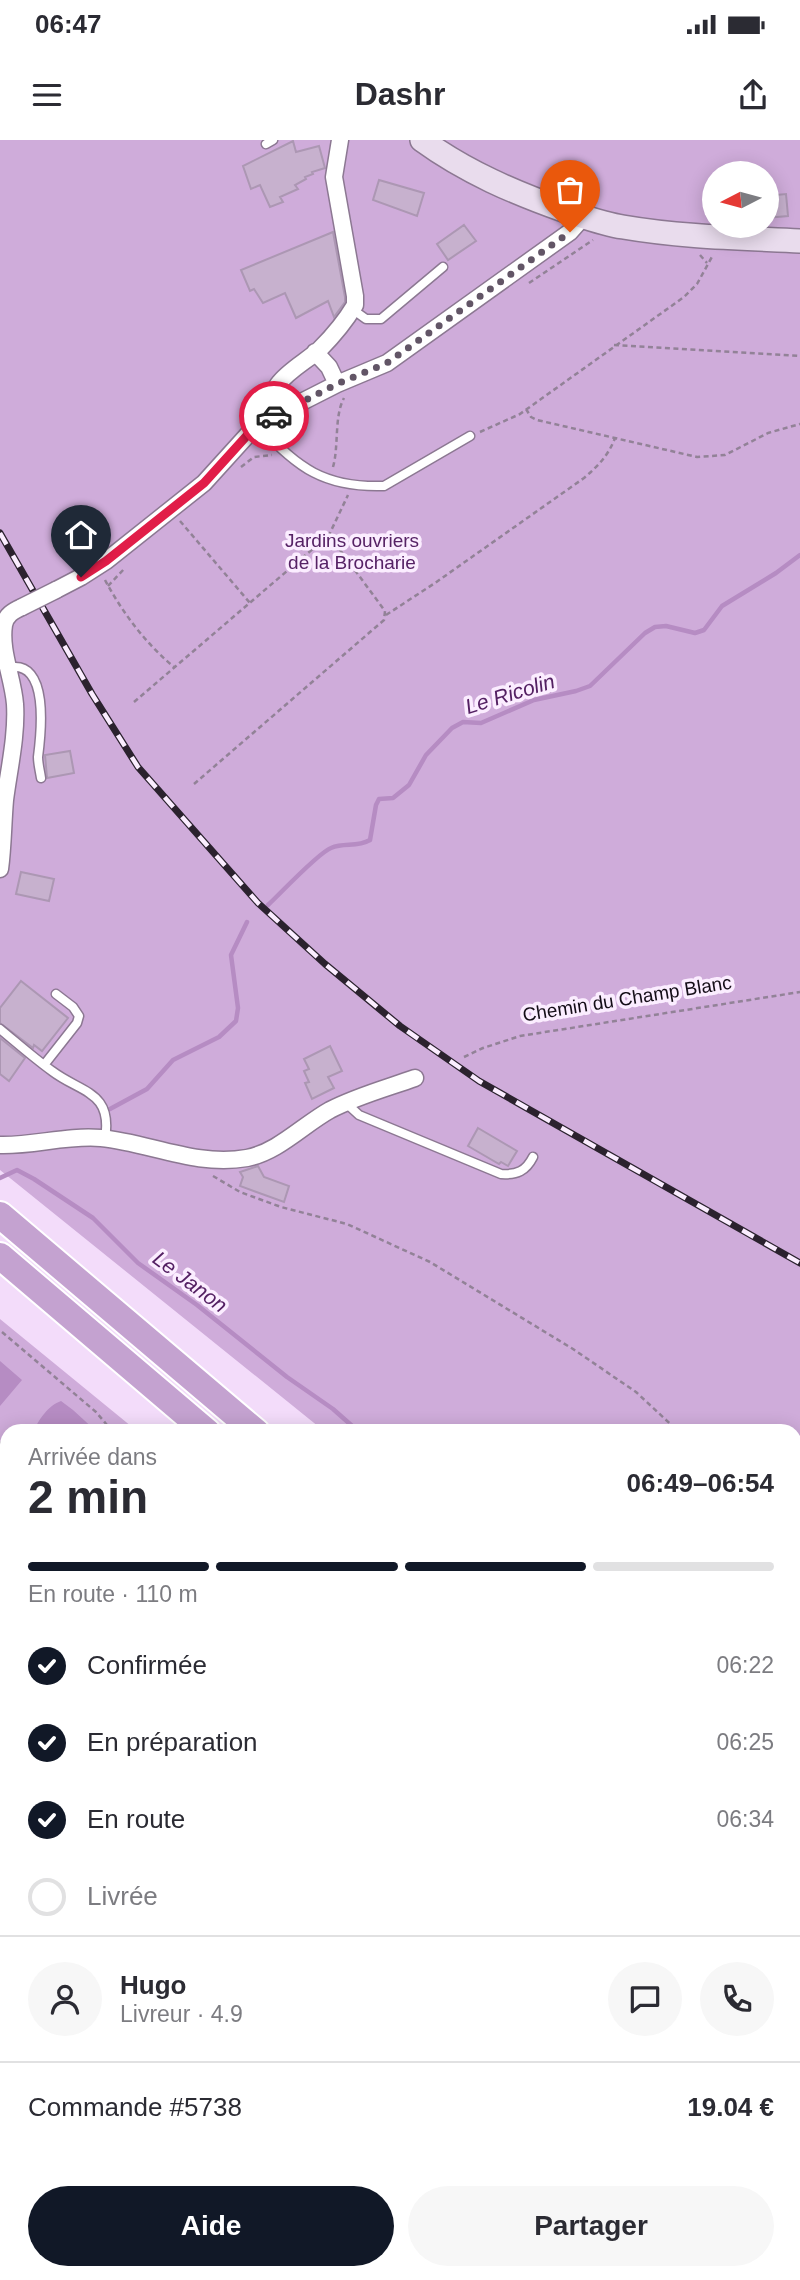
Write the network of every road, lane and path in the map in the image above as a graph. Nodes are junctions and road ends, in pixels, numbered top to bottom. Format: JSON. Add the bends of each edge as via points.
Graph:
{"nodes":[{"id":1,"x":340,"y":140,"type":"edge"},
{"id":2,"x":422,"y":140,"type":"edge"},
{"id":3,"x":579,"y":215,"type":"junction"},
{"id":4,"x":598,"y":239,"type":"dead end"},
{"id":5,"x":800,"y":241,"type":"edge"},
{"id":6,"x":695,"y":252,"type":"dead end"},
{"id":7,"x":718,"y":253,"type":"dead end"},
{"id":8,"x":707,"y":262,"type":"junction"},
{"id":9,"x":443,"y":267,"type":"dead end"},
{"id":10,"x":527,"y":284,"type":"dead end"},
{"id":11,"x":352,"y":309,"type":"junction"},
{"id":12,"x":614,"y":345,"type":"junction"},
{"id":13,"x":315,"y":352,"type":"junction"},
{"id":14,"x":800,"y":356,"type":"edge"},
{"id":15,"x":343,"y":389,"type":"junction"},
{"id":16,"x":526,"y":409,"type":"junction"},
{"id":17,"x":274,"y":416,"type":"junction"},
{"id":18,"x":800,"y":424,"type":"edge"},
{"id":19,"x":259,"y":426,"type":"junction"},
{"id":20,"x":470,"y":436,"type":"joint"},
{"id":21,"x":615,"y":438,"type":"junction"},
{"id":22,"x":327,"y":479,"type":"junction"},
{"id":23,"x":351,"y":485,"type":"junction"},
{"id":24,"x":180,"y":521,"type":"dead end"},
{"id":25,"x":329,"y":535,"type":"junction"},
{"id":26,"x":108,"y":586,"type":"dead end"},
{"id":27,"x":250,"y":603,"type":"junction"},
{"id":28,"x":386,"y":615,"type":"junction"},
{"id":29,"x":2,"y":620,"type":"edge"},
{"id":30,"x":8,"y":668,"type":"junction"},
{"id":31,"x":175,"y":668,"type":"junction"},
{"id":32,"x":134,"y":702,"type":"dead end"},
{"id":33,"x":41,"y":778,"type":"dead end"},
{"id":34,"x":194,"y":783,"type":"dead end"},
{"id":35,"x":0,"y":869,"type":"edge"},
{"id":36,"x":800,"y":992,"type":"edge"},
{"id":37,"x":56,"y":994,"type":"dead end"},
{"id":38,"x":0,"y":1029,"type":"edge"},
{"id":39,"x":464,"y":1057,"type":"dead end"},
{"id":40,"x":44,"y":1065,"type":"junction"},
{"id":41,"x":415,"y":1078,"type":"dead end"},
{"id":42,"x":346,"y":1103,"type":"junction"},
{"id":43,"x":105,"y":1139,"type":"junction"},
{"id":44,"x":0,"y":1149,"type":"edge"},
{"id":45,"x":533,"y":1157,"type":"dead end"},
{"id":46,"x":198,"y":1158,"type":"junction"},
{"id":47,"x":0,"y":1215,"type":"edge"},
{"id":48,"x":0,"y":1255,"type":"edge"},
{"id":49,"x":2,"y":1332,"type":"dead end"},
{"id":50,"x":106,"y":1424,"type":"edge"},
{"id":51,"x":198,"y":1424,"type":"edge"},
{"id":52,"x":247,"y":1424,"type":"edge"},
{"id":53,"x":670,"y":1424,"type":"edge"}],
"edges":[{"from":1,"to":11,"type":"street","via":[[334,177],[355,296]]},
{"from":2,"to":3,"type":"main road","via":[[477,175]]},
{"from":3,"to":5,"type":"main road","via":[[663,233]]},
{"from":3,"to":15,"type":"street","via":[[570,232],[387,363]]},
{"from":4,"to":10,"type":"path"},
{"from":6,"to":8,"type":"path"},
{"from":7,"to":8,"type":"path"},
{"from":8,"to":12,"type":"path","via":[[697,284],[684,297]]},
{"from":9,"to":11,"type":"lane","via":[[381,319],[366,318]]},
{"from":11,"to":13,"type":"street"},
{"from":12,"to":14,"type":"path"},
{"from":12,"to":16,"type":"path"},
{"from":13,"to":15,"type":"street"},
{"from":13,"to":17,"type":"street","via":[[274,391]]},
{"from":15,"to":17,"type":"street"},
{"from":15,"to":22,"type":"path","via":[[336,457]]},
{"from":16,"to":20,"type":"path"},
{"from":16,"to":21,"type":"path","via":[[537,420]]},
{"from":17,"to":19,"type":"street"},
{"from":18,"to":21,"type":"path","via":[[713,457]]},
{"from":19,"to":22,"type":"lane","via":[[301,467]]},
{"from":19,"to":29,"type":"street","bridge":true,"via":[[204,483],[106,561]]},
{"from":20,"to":23,"type":"lane","via":[[384,486]]},
{"from":21,"to":28,"type":"path","via":[[602,462],[584,478]]},
{"from":22,"to":23,"type":"lane"},
{"from":23,"to":25,"type":"path"},
{"from":24,"to":27,"type":"path"},
{"from":25,"to":27,"type":"path"},
{"from":25,"to":28,"type":"path"},
{"from":26,"to":31,"type":"path","via":[[130,620]]},
{"from":27,"to":31,"type":"path"},
{"from":28,"to":34,"type":"path"},
{"from":29,"to":30,"type":"street"},
{"from":30,"to":33,"type":"lane","via":[[18,666],[27,671],[39,697]]},
{"from":30,"to":35,"type":"street","via":[[15,715]]},
{"from":31,"to":32,"type":"path"},
{"from":36,"to":39,"type":"path","name":"Chemin du Champ Blanc","via":[[520,1036]]},
{"from":37,"to":40,"type":"lane","via":[[79,1016]]},
{"from":38,"to":40,"type":"lane"},
{"from":40,"to":43,"type":"lane","via":[[95,1098],[106,1114]]},
{"from":41,"to":42,"type":"street"},
{"from":42,"to":45,"type":"lane","via":[[359,1115],[501,1174],[524,1170]]},
{"from":42,"to":46,"type":"street","via":[[250,1158]]},
{"from":43,"to":44,"type":"street","via":[[73,1137]]},
{"from":43,"to":46,"type":"street"},
{"from":46,"to":53,"type":"path","via":[[200,1166],[228,1187],[347,1224],[430,1262],[573,1349],[636,1392]]},
{"from":47,"to":52,"type":"highway"},
{"from":48,"to":51,"type":"highway"},
{"from":49,"to":50,"type":"path"}]}
